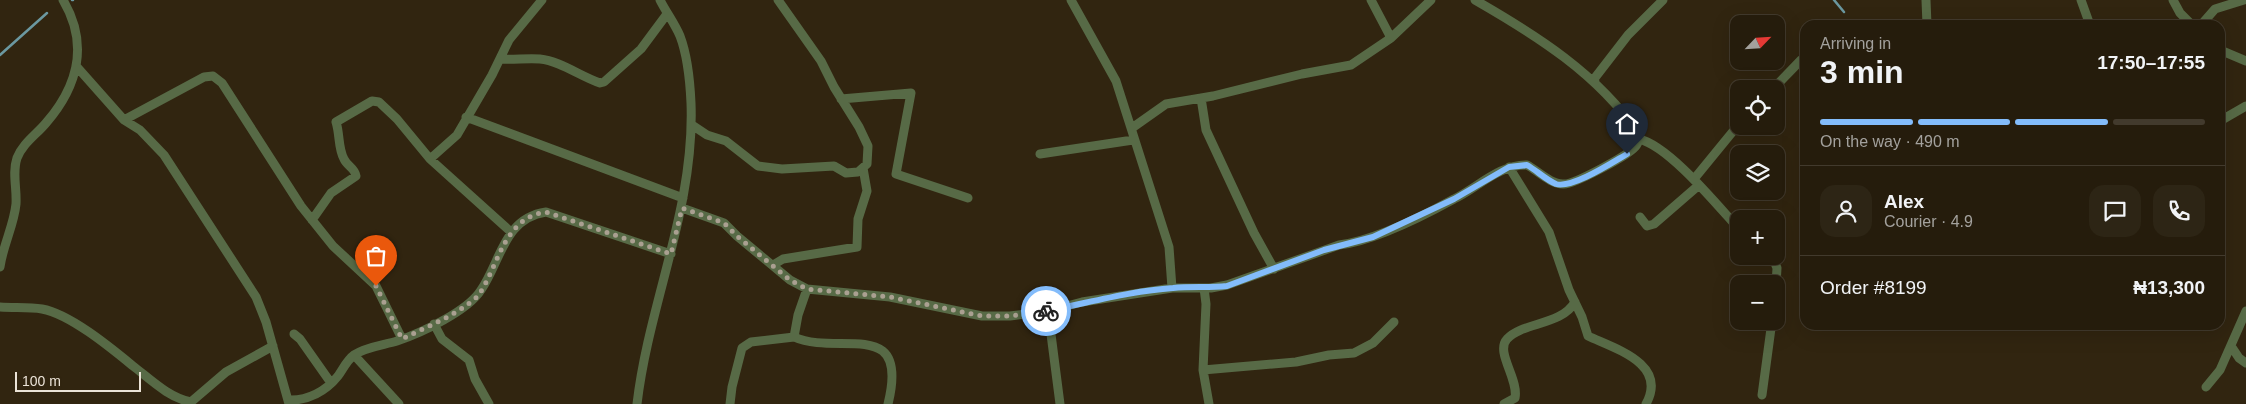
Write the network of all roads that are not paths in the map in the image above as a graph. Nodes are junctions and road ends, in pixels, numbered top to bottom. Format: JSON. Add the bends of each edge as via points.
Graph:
{"nodes":[{"id":1,"x":63,"y":0,"type":"edge"},
{"id":2,"x":542,"y":0,"type":"edge"},
{"id":3,"x":660,"y":0,"type":"edge"},
{"id":4,"x":778,"y":0,"type":"edge"},
{"id":5,"x":1071,"y":0,"type":"edge"},
{"id":6,"x":1371,"y":0,"type":"edge"},
{"id":7,"x":1431,"y":0,"type":"edge"},
{"id":8,"x":1475,"y":0,"type":"edge"},
{"id":9,"x":1663,"y":0,"type":"edge"},
{"id":10,"x":1926,"y":0,"type":"edge"},
{"id":11,"x":2081,"y":0,"type":"edge"},
{"id":12,"x":2173,"y":0,"type":"edge"},
{"id":13,"x":2244,"y":0,"type":"edge"},
{"id":14,"x":667,"y":14,"type":"junction"},
{"id":15,"x":1927,"y":20,"type":"edge"},
{"id":16,"x":2088,"y":20,"type":"edge"},
{"id":17,"x":2187,"y":20,"type":"edge"},
{"id":18,"x":2205,"y":20,"type":"edge"},
{"id":19,"x":1391,"y":38,"type":"junction"},
{"id":20,"x":2225,"y":52,"type":"edge"},
{"id":21,"x":500,"y":59,"type":"junction"},
{"id":22,"x":1800,"y":61,"type":"edge"},
{"id":23,"x":2246,"y":61,"type":"edge"},
{"id":24,"x":77,"y":67,"type":"junction"},
{"id":25,"x":1782,"y":80,"type":"edge"},
{"id":26,"x":1595,"y":82,"type":"junction"},
{"id":27,"x":1201,"y":98,"type":"junction"},
{"id":28,"x":842,"y":99,"type":"junction"},
{"id":29,"x":2246,"y":106,"type":"edge"},
{"id":30,"x":466,"y":116,"type":"junction"},
{"id":31,"x":2225,"y":118,"type":"edge"},
{"id":32,"x":124,"y":120,"type":"junction"},
{"id":33,"x":692,"y":125,"type":"junction"},
{"id":34,"x":1132,"y":128,"type":"junction"},
{"id":35,"x":1731,"y":135,"type":"edge"},
{"id":36,"x":1639,"y":139,"type":"junction"},
{"id":37,"x":1133,"y":140,"type":"junction"},
{"id":38,"x":1040,"y":154,"type":"dead end"},
{"id":39,"x":430,"y":159,"type":"junction"},
{"id":40,"x":1509,"y":167,"type":"junction"},
{"id":41,"x":862,"y":168,"type":"junction"},
{"id":42,"x":1696,"y":182,"type":"junction"},
{"id":43,"x":683,"y":198,"type":"junction"},
{"id":44,"x":968,"y":198,"type":"dead end"},
{"id":45,"x":682,"y":208,"type":"junction"},
{"id":46,"x":1640,"y":217,"type":"dead end"},
{"id":47,"x":1730,"y":219,"type":"edge"},
{"id":48,"x":312,"y":220,"type":"junction"},
{"id":49,"x":511,"y":232,"type":"junction"},
{"id":50,"x":1,"y":254,"type":"edge"},
{"id":51,"x":671,"y":254,"type":"junction"},
{"id":52,"x":773,"y":265,"type":"junction"},
{"id":53,"x":0,"y":267,"type":"edge"},
{"id":54,"x":1274,"y":268,"type":"junction"},
{"id":55,"x":1172,"y":288,"type":"junction"},
{"id":56,"x":1204,"y":288,"type":"junction"},
{"id":57,"x":807,"y":289,"type":"junction"},
{"id":58,"x":1575,"y":302,"type":"junction"},
{"id":59,"x":0,"y":307,"type":"edge"},
{"id":60,"x":1048,"y":311,"type":"junction"},
{"id":61,"x":2246,"y":311,"type":"edge"},
{"id":62,"x":1394,"y":322,"type":"dead end"},
{"id":63,"x":434,"y":324,"type":"junction"},
{"id":64,"x":1771,"y":330,"type":"edge"},
{"id":65,"x":294,"y":334,"type":"dead end"},
{"id":66,"x":794,"y":337,"type":"junction"},
{"id":67,"x":402,"y":339,"type":"junction"},
{"id":68,"x":273,"y":346,"type":"junction"},
{"id":69,"x":2231,"y":346,"type":"junction"},
{"id":70,"x":354,"y":355,"type":"junction"},
{"id":71,"x":2246,"y":363,"type":"edge"},
{"id":72,"x":1203,"y":370,"type":"junction"},
{"id":73,"x":331,"y":383,"type":"junction"},
{"id":74,"x":2206,"y":387,"type":"dead end"},
{"id":75,"x":1762,"y":395,"type":"dead end"},
{"id":76,"x":289,"y":402,"type":"edge"},
{"id":77,"x":399,"y":404,"type":"edge"},
{"id":78,"x":489,"y":404,"type":"edge"},
{"id":79,"x":637,"y":404,"type":"edge"},
{"id":80,"x":730,"y":404,"type":"edge"},
{"id":81,"x":888,"y":404,"type":"edge"},
{"id":82,"x":1060,"y":404,"type":"edge"},
{"id":83,"x":1209,"y":404,"type":"edge"},
{"id":84,"x":1504,"y":404,"type":"edge"},
{"id":85,"x":1646,"y":404,"type":"edge"}],
"edges":[{"from":1,"to":24,"type":"street","via":[[74,22]]},
{"from":2,"to":21,"type":"street","via":[[509,40]]},
{"from":3,"to":14,"type":"street"},
{"from":4,"to":28,"type":"street","via":[[821,61]]},
{"from":5,"to":34,"type":"street","via":[[1110,67]]},
{"from":6,"to":19,"type":"street"},
{"from":7,"to":19,"type":"street"},
{"from":8,"to":26,"type":"street","via":[[1535,36]]},
{"from":9,"to":26,"type":"street","via":[[1628,35],[1594,79]]},
{"from":10,"to":15,"type":"street"},
{"from":11,"to":16,"type":"street"},
{"from":12,"to":17,"type":"street"},
{"from":13,"to":18,"type":"street","via":[[2215,9]]},
{"from":14,"to":21,"type":"street","via":[[637,53],[604,82],[546,60]]},
{"from":14,"to":33,"type":"street","via":[[680,36],[690,78]]},
{"from":19,"to":27,"type":"street","via":[[1351,64]]},
{"from":20,"to":23,"type":"street"},
{"from":21,"to":30,"type":"street"},
{"from":22,"to":25,"type":"street"},
{"from":24,"to":32,"type":"street"},
{"from":24,"to":50,"type":"street","via":[[52,117],[18,156],[14,168],[16,205]]},
{"from":26,"to":36,"type":"street","via":[[1634,128]]},
{"from":27,"to":34,"type":"street","via":[[1166,104]]},
{"from":27,"to":54,"type":"street","via":[[1206,130]]},
{"from":28,"to":41,"type":"street","via":[[868,146],[867,164]]},
{"from":28,"to":44,"type":"street","via":[[911,93],[896,174]]},
{"from":29,"to":31,"type":"street"},
{"from":30,"to":39,"type":"street","via":[[457,135]]},
{"from":30,"to":43,"type":"street"},
{"from":32,"to":48,"type":"street","via":[[204,77],[212,76],[222,83]]},
{"from":32,"to":68,"type":"street","via":[[140,130],[173,167],[256,296]]},
{"from":33,"to":41,"type":"street","via":[[707,135],[726,141],[758,166],[782,169],[834,166],[846,173],[858,172]]},
{"from":33,"to":43,"type":"street"},
{"from":34,"to":37,"type":"street"},
{"from":35,"to":42,"type":"street"},
{"from":36,"to":40,"type":"street","via":[[1637,146],[1627,154],[1577,181],[1565,184],[1556,184],[1527,165]]},
{"from":36,"to":42,"type":"street","via":[[1650,142]]},
{"from":37,"to":38,"type":"street"},
{"from":37,"to":55,"type":"street","via":[[1169,247]]},
{"from":39,"to":48,"type":"street","via":[[397,119],[379,102],[372,101],[336,122],[344,159],[356,176],[331,193]]},
{"from":39,"to":49,"type":"street"},
{"from":40,"to":54,"type":"street","via":[[1454,199],[1373,237],[1339,245]]},
{"from":40,"to":58,"type":"street","via":[[1549,232]]},
{"from":41,"to":52,"type":"street","via":[[867,191],[858,219],[857,247],[783,259]]},
{"from":42,"to":46,"type":"street","via":[[1654,224],[1647,226]]},
{"from":42,"to":47,"type":"street"},
{"from":43,"to":45,"type":"street"},
{"from":45,"to":51,"type":"street"},
{"from":45,"to":52,"type":"street","via":[[724,223]]},
{"from":48,"to":67,"type":"street","via":[[333,246],[376,286]]},
{"from":49,"to":51,"type":"street","via":[[530,216],[546,212]]},
{"from":49,"to":63,"type":"street","via":[[478,296]]},
{"from":50,"to":53,"type":"street"},
{"from":51,"to":79,"type":"street","via":[[643,362]]},
{"from":52,"to":57,"type":"street"},
{"from":54,"to":56,"type":"street","via":[[1227,286]]},
{"from":55,"to":56,"type":"street"},
{"from":55,"to":60,"type":"street","via":[[1082,302]]},
{"from":56,"to":72,"type":"street"},
{"from":57,"to":60,"type":"street","via":[[890,297],[982,316]]},
{"from":57,"to":66,"type":"street"},
{"from":58,"to":84,"type":"street","via":[[1563,315],[1508,338],[1503,345],[1516,394]]},
{"from":58,"to":85,"type":"street","via":[[1588,336],[1643,364],[1652,379],[1651,395]]},
{"from":59,"to":68,"type":"street","via":[[44,309],[64,318],[90,333],[160,387],[191,402],[226,372]]},
{"from":60,"to":82,"type":"street"},
{"from":61,"to":69,"type":"street"},
{"from":62,"to":72,"type":"street","via":[[1373,342],[1354,353]]},
{"from":63,"to":67,"type":"street"},
{"from":63,"to":78,"type":"street","via":[[442,338],[469,360]]},
{"from":64,"to":75,"type":"street"},
{"from":65,"to":73,"type":"street"},
{"from":66,"to":80,"type":"street","via":[[751,342],[742,348]]},
{"from":66,"to":81,"type":"street","via":[[804,342],[867,344],[888,354],[892,363]]},
{"from":67,"to":70,"type":"street"},
{"from":68,"to":76,"type":"street"},
{"from":69,"to":71,"type":"street"},
{"from":69,"to":74,"type":"street","via":[[2220,370]]},
{"from":70,"to":73,"type":"street"},
{"from":70,"to":77,"type":"street"},
{"from":72,"to":83,"type":"street"},
{"from":73,"to":76,"type":"street","via":[[311,397]]}]}
